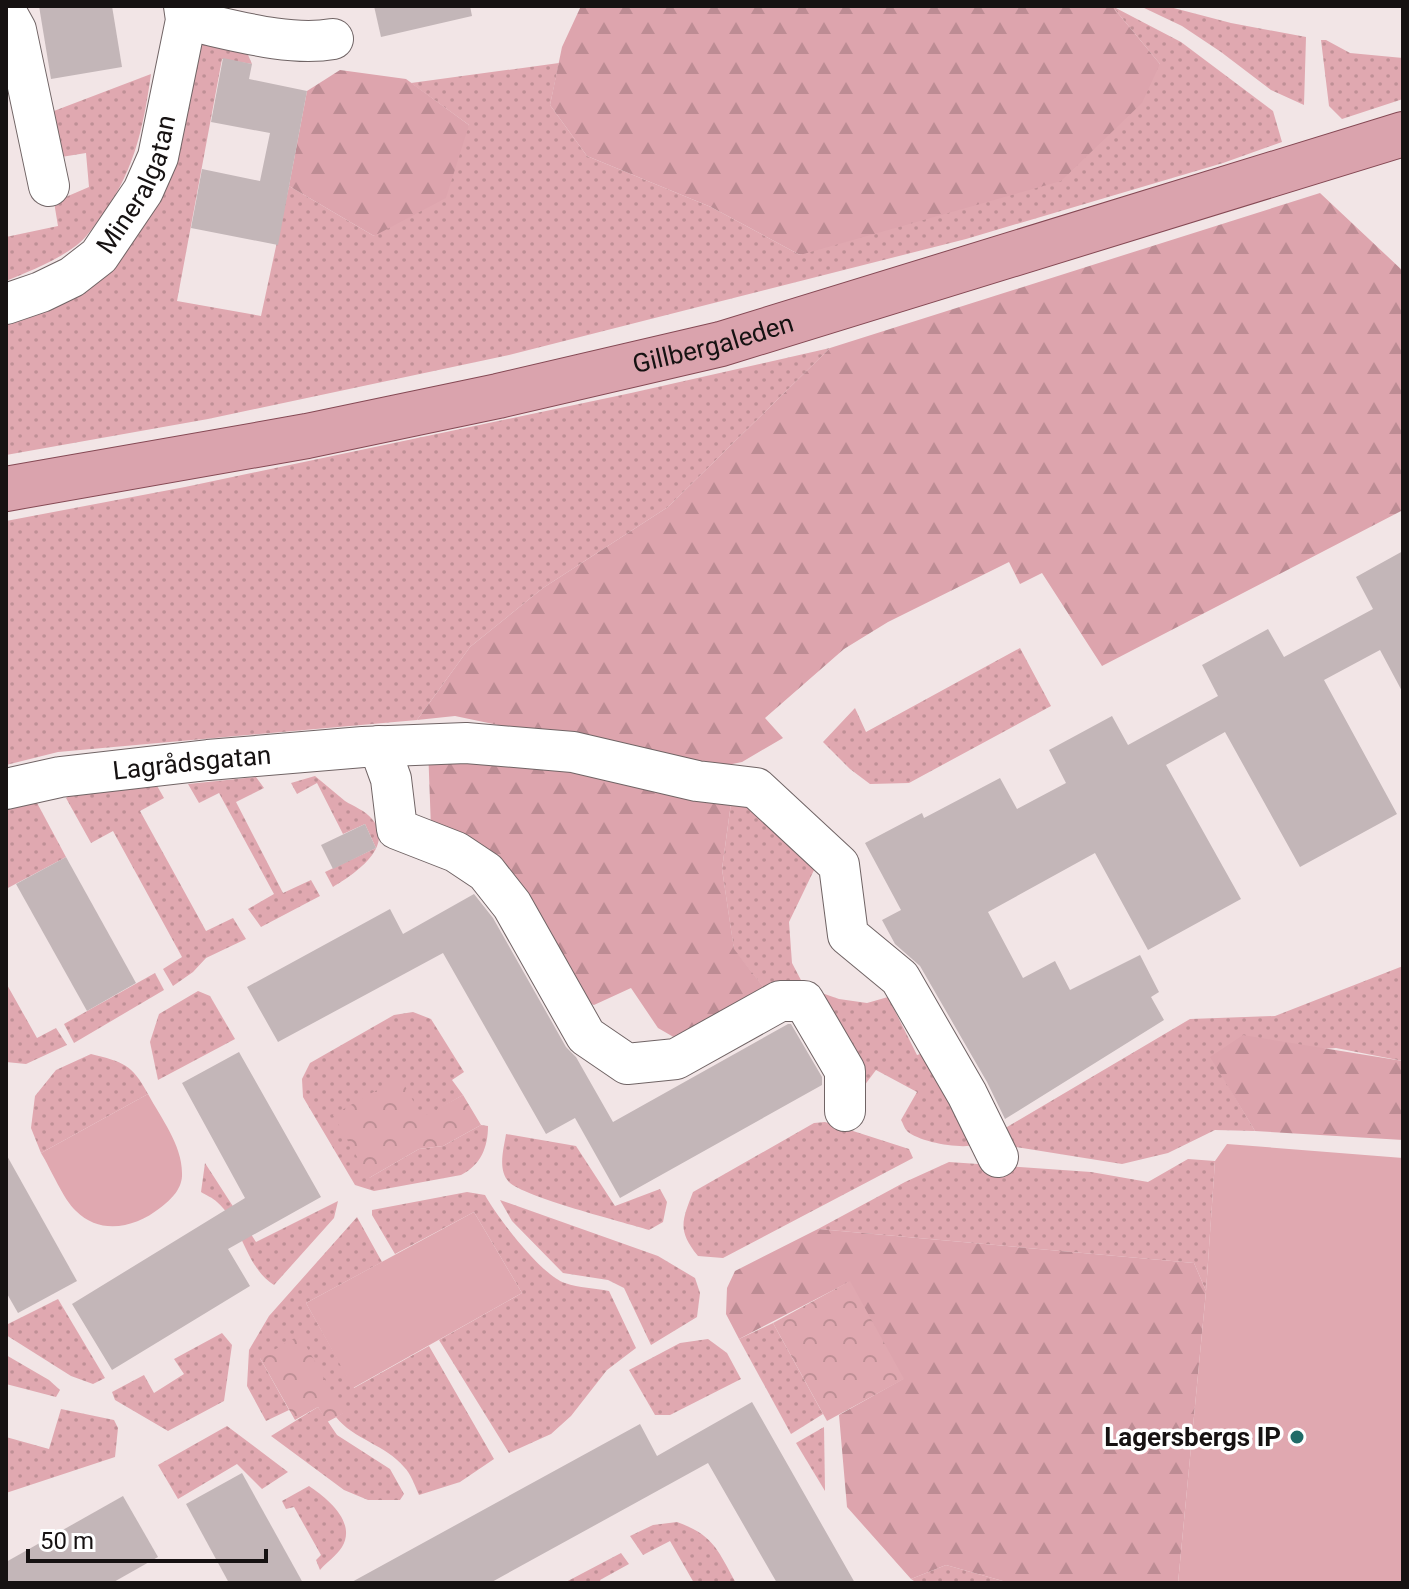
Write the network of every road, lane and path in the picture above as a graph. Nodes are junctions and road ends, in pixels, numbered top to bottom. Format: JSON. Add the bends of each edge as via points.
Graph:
{"nodes":[{"id":1,"x":6,"y":12,"type":"edge"},
{"id":2,"x":185,"y":13,"type":"edge"},
{"id":3,"x":333,"y":39,"type":"dead end"},
{"id":4,"x":1403,"y":134,"type":"edge"},
{"id":5,"x":49,"y":186,"type":"dead end"},
{"id":6,"x":6,"y":304,"type":"edge"},
{"id":7,"x":6,"y":489,"type":"edge"},
{"id":8,"x":379,"y":746,"type":"junction"},
{"id":9,"x":6,"y":789,"type":"edge"},
{"id":10,"x":845,"y":1111,"type":"dead end"},
{"id":11,"x":998,"y":1157,"type":"dead end"}],
"edges":[{"from":1,"to":5,"type":"street","via":[[16,30]]},
{"from":2,"to":3,"type":"street","via":[[260,35]]},
{"from":2,"to":6,"type":"street","name":"Mineralgatan","via":[[158,157],[143,191],[99,256],[72,277]]},
{"from":4,"to":7,"type":"main road","name":"Gillbergaleden","via":[[721,344],[307,436]]},
{"from":8,"to":9,"type":"street","name":"Lagrådsgatan","via":[[60,777]]},
{"from":8,"to":10,"type":"street","via":[[391,779],[397,829],[456,852],[486,872],[512,905],[586,1036],[627,1064],[676,1059],[780,1001],[804,1001],[845,1071]]},
{"from":8,"to":11,"type":"street","name":"Lagrådsgatan","via":[[466,743],[573,752],[697,781],[756,788],[839,865],[848,935],[900,978]]}]}
